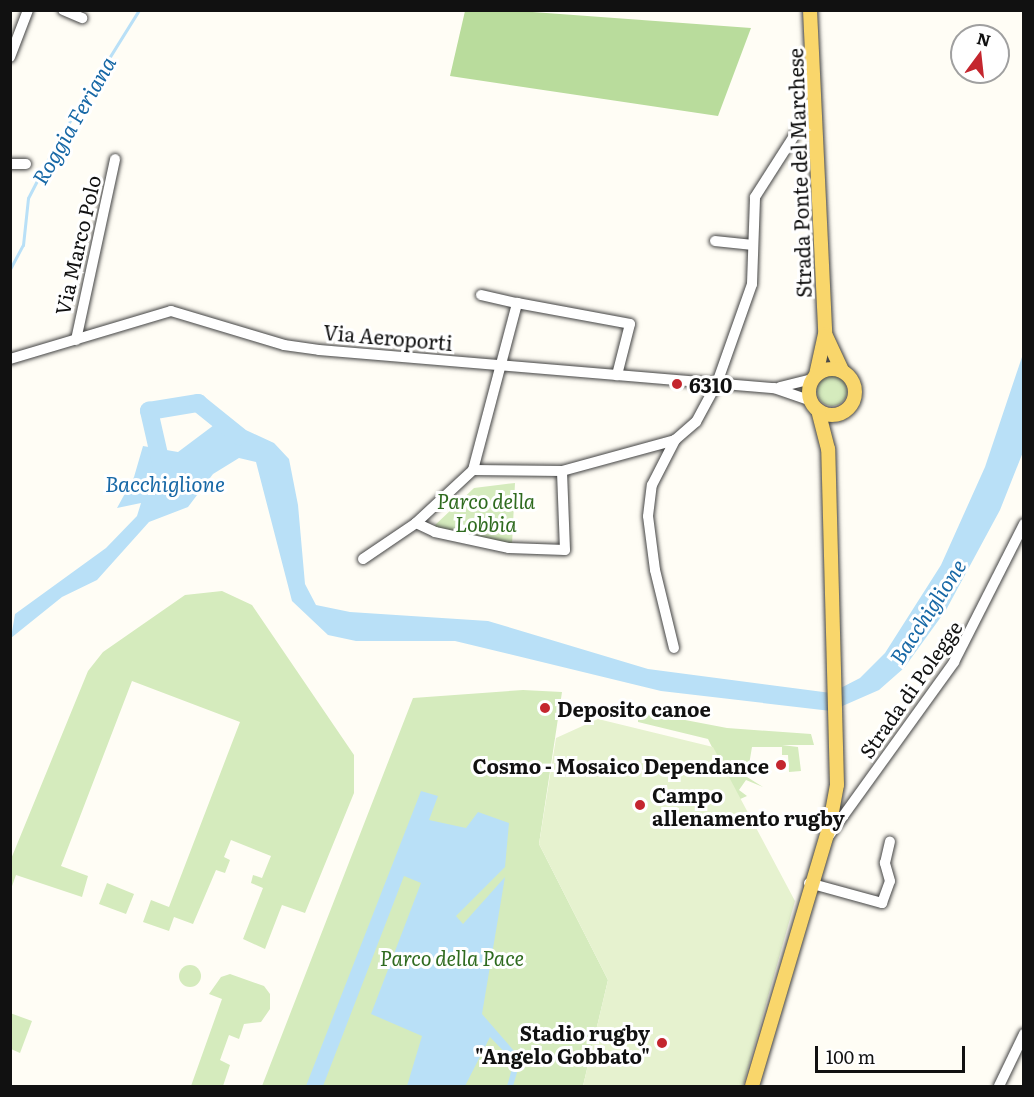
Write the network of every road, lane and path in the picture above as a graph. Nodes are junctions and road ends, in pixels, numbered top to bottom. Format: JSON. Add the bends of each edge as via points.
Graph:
{"nodes":[{"id":1,"x":28,"y":10,"type":"edge"},
{"id":2,"x":63,"y":10,"type":"edge"},
{"id":3,"x":810,"y":10,"type":"edge"},
{"id":4,"x":82,"y":18,"type":"dead end"},
{"id":5,"x":10,"y":57,"type":"edge"},
{"id":6,"x":796,"y":134,"type":"dead end"},
{"id":7,"x":115,"y":159,"type":"dead end"},
{"id":8,"x":10,"y":164,"type":"edge"},
{"id":9,"x":26,"y":164,"type":"dead end"},
{"id":10,"x":715,"y":241,"type":"dead end"},
{"id":11,"x":753,"y":245,"type":"junction"},
{"id":12,"x":481,"y":296,"type":"dead end"},
{"id":13,"x":517,"y":303,"type":"junction"},
{"id":14,"x":825,"y":334,"type":"junction"},
{"id":15,"x":76,"y":340,"type":"junction"},
{"id":16,"x":10,"y":359,"type":"edge"},
{"id":17,"x":499,"y":366,"type":"junction"},
{"id":18,"x":842,"y":371,"type":"junction"},
{"id":19,"x":617,"y":375,"type":"junction"},
{"id":20,"x":814,"y":377,"type":"junction"},
{"id":21,"x":717,"y":383,"type":"junction"},
{"id":22,"x":774,"y":388,"type":"junction"},
{"id":23,"x":814,"y":406,"type":"junction"},
{"id":24,"x":841,"y":413,"type":"junction"},
{"id":25,"x":675,"y":440,"type":"junction"},
{"id":26,"x":828,"y":449,"type":"junction"},
{"id":27,"x":473,"y":470,"type":"junction"},
{"id":28,"x":562,"y":471,"type":"junction"},
{"id":29,"x":416,"y":523,"type":"junction"},
{"id":30,"x":1023,"y":524,"type":"edge"},
{"id":31,"x":363,"y":560,"type":"dead end"},
{"id":32,"x":674,"y":648,"type":"dead end"},
{"id":33,"x":832,"y":803,"type":"junction"},
{"id":34,"x":850,"y":806,"type":"junction"},
{"id":35,"x":825,"y":842,"type":"junction"},
{"id":36,"x":890,"y":842,"type":"dead end"},
{"id":37,"x":810,"y":881,"type":"junction"},
{"id":38,"x":1023,"y":1034,"type":"edge"},
{"id":39,"x":752,"y":1086,"type":"edge"},
{"id":40,"x":999,"y":1086,"type":"edge"}],
"edges":[{"from":1,"to":5,"type":"street"},
{"from":2,"to":4,"type":"street"},
{"from":3,"to":14,"type":"main road","name":"Strada Ponte del Marchese"},
{"from":6,"to":11,"type":"street","name":"Strada Ponte del Marchese","via":[[755,197]]},
{"from":7,"to":15,"type":"street","name":"Via Marco Polo"},
{"from":8,"to":9,"type":"street"},
{"from":10,"to":11,"type":"street"},
{"from":11,"to":21,"type":"street","name":"Strada Ponte del Marchese","via":[[752,284]]},
{"from":12,"to":13,"type":"street"},
{"from":13,"to":17,"type":"street"},
{"from":13,"to":19,"type":"street","via":[[630,324]]},
{"from":14,"to":18,"type":"main road","name":"Strada Ponte del Marchese"},
{"from":14,"to":20,"type":"main road","name":"Strada Ponte del Marchese"},
{"from":15,"to":16,"type":"street","name":"Via Aeroporti"},
{"from":15,"to":17,"type":"street","name":"Via Aeroporti","via":[[152,313],[171,311],[284,345]]},
{"from":17,"to":19,"type":"street","name":"Via Aeroporti"},
{"from":17,"to":27,"type":"street"},
{"from":18,"to":20,"type":"main road","via":[[828,369]]},
{"from":18,"to":24,"type":"main road","name":"Strada Ponte del Marchese","via":[[852,380],[855,392],[851,404]]},
{"from":19,"to":21,"type":"street","name":"Via Aeroporti"},
{"from":20,"to":22,"type":"street","name":"Via Aeroporti"},
{"from":20,"to":23,"type":"main road","name":"Strada Ponte del Marchese"},
{"from":21,"to":22,"type":"street","name":"Via Aeroporti"},
{"from":21,"to":25,"type":"street","name":"Strada Ponte del Marchese","via":[[696,422]]},
{"from":22,"to":23,"type":"street","name":"Via Aeroporti"},
{"from":23,"to":24,"type":"main road"},
{"from":23,"to":26,"type":"main road","name":"Strada Ponte del Marchese"},
{"from":24,"to":26,"type":"main road","name":"Strada Ponte del Marchese"},
{"from":25,"to":28,"type":"street"},
{"from":25,"to":32,"type":"street","name":"Strada Ponte del Marchese","via":[[657,470],[648,516],[655,570]]},
{"from":26,"to":33,"type":"main road","name":"Strada Ponte del Marchese","via":[[837,728]]},
{"from":27,"to":28,"type":"street"},
{"from":27,"to":29,"type":"street"},
{"from":28,"to":29,"type":"street","via":[[565,550],[509,548],[435,532]]},
{"from":29,"to":31,"type":"street"},
{"from":30,"to":34,"type":"street","name":"Strada di Polegge","via":[[959,654]]},
{"from":33,"to":34,"type":"street","via":[[840,808]]},
{"from":33,"to":35,"type":"main road"},
{"from":33,"to":37,"type":"main road"},
{"from":34,"to":35,"type":"street","name":"Strada di Polegge"},
{"from":35,"to":37,"type":"main road"},
{"from":36,"to":37,"type":"street","via":[[885,863],[890,881],[882,903]]},
{"from":37,"to":39,"type":"main road"},
{"from":38,"to":40,"type":"street"}]}
